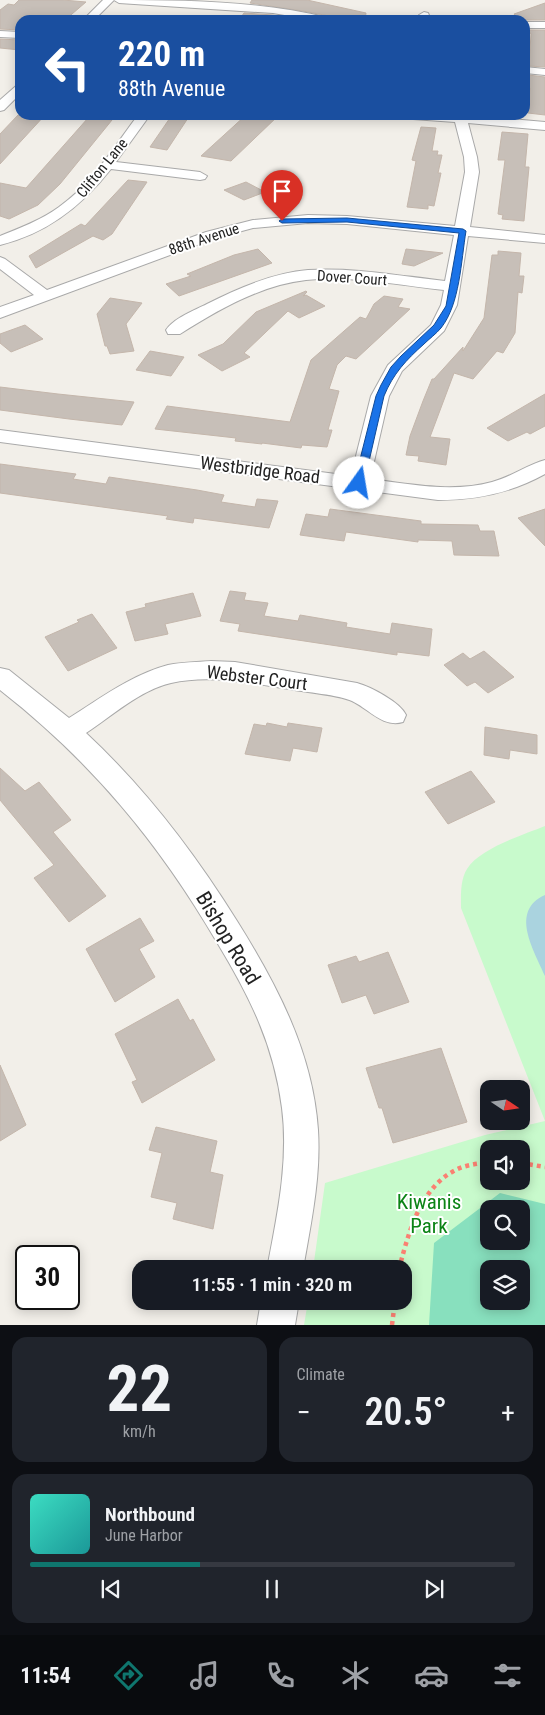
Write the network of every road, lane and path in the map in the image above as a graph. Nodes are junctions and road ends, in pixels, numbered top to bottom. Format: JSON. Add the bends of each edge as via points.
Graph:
{"nodes":[{"id":1,"x":108,"y":0,"type":"edge"},
{"id":2,"x":119,"y":0,"type":"edge"},
{"id":3,"x":225,"y":3,"type":"edge"},
{"id":4,"x":93,"y":15,"type":"edge"},
{"id":5,"x":302,"y":15,"type":"edge"},
{"id":6,"x":545,"y":24,"type":"edge"},
{"id":7,"x":530,"y":26,"type":"edge"},
{"id":8,"x":0,"y":34,"type":"edge"},
{"id":9,"x":15,"y":35,"type":"edge"},
{"id":10,"x":530,"y":70,"type":"edge"},
{"id":11,"x":545,"y":72,"type":"edge"},
{"id":12,"x":15,"y":87,"type":"edge"},
{"id":13,"x":0,"y":107,"type":"edge"},
{"id":14,"x":140,"y":120,"type":"edge"},
{"id":15,"x":462,"y":120,"type":"edge"},
{"id":16,"x":489,"y":120,"type":"edge"},
{"id":17,"x":545,"y":126,"type":"edge"},
{"id":18,"x":106,"y":165,"type":"junction"},
{"id":19,"x":200,"y":176,"type":"dead end"},
{"id":20,"x":463,"y":231,"type":"junction"},
{"id":21,"x":545,"y":239,"type":"edge"},
{"id":22,"x":0,"y":241,"type":"edge"},
{"id":23,"x":0,"y":262,"type":"edge"},
{"id":24,"x":452,"y":286,"type":"junction"},
{"id":25,"x":44,"y":295,"type":"junction"},
{"id":26,"x":0,"y":312,"type":"edge"},
{"id":27,"x":174,"y":330,"type":"dead end"},
{"id":28,"x":0,"y":436,"type":"edge"},
{"id":29,"x":545,"y":466,"type":"edge"},
{"id":30,"x":359,"y":483,"type":"junction"},
{"id":31,"x":0,"y":678,"type":"edge"},
{"id":32,"x":394,"y":715,"type":"dead end"},
{"id":33,"x":68,"y":732,"type":"junction"},
{"id":34,"x":480,"y":1163,"type":"edge"},
{"id":35,"x":530,"y":1164,"type":"edge"},
{"id":36,"x":545,"y":1167,"type":"edge"},
{"id":37,"x":286,"y":1260,"type":"edge"},
{"id":38,"x":401,"y":1260,"type":"edge"},
{"id":39,"x":278,"y":1310,"type":"edge"},
{"id":40,"x":394,"y":1310,"type":"edge"},
{"id":41,"x":276,"y":1325,"type":"edge"},
{"id":42,"x":392,"y":1325,"type":"edge"}],
"edges":[{"from":1,"to":4,"type":"street"},
{"from":2,"to":3,"type":"street"},
{"from":3,"to":5,"type":"street"},
{"from":6,"to":7,"type":"street"},
{"from":8,"to":9,"type":"street"},
{"from":10,"to":11,"type":"street"},
{"from":12,"to":13,"type":"street"},
{"from":14,"to":18,"type":"street","name":"Clifton Lane"},
{"from":15,"to":20,"type":"street","via":[[472,166]]},
{"from":16,"to":17,"type":"street"},
{"from":18,"to":19,"type":"street"},
{"from":18,"to":22,"type":"street","name":"Clifton Lane","via":[[86,191],[65,209]]},
{"from":20,"to":21,"type":"street","name":"88th Avenue"},
{"from":20,"to":24,"type":"street"},
{"from":20,"to":25,"type":"street","name":"88th Avenue","via":[[347,220],[308,219],[253,224],[212,235]]},
{"from":23,"to":25,"type":"street"},
{"from":24,"to":27,"type":"street","name":"Dover Court","via":[[336,275],[300,276],[272,283],[201,312]]},
{"from":24,"to":30,"type":"street","via":[[450,306],[441,321],[394,369],[385,385]]},
{"from":25,"to":26,"type":"street","name":"88th Avenue"},
{"from":28,"to":30,"type":"street","name":"Westbridge Road"},
{"from":29,"to":30,"type":"street","name":"Westbridge Road","via":[[522,480],[484,492],[438,494]]},
{"from":31,"to":33,"type":"street","name":"Bishop Road"},
{"from":32,"to":33,"type":"street","name":"Webster Court","via":[[357,692],[235,671],[211,670],[170,674],[153,680],[133,689]]},
{"from":33,"to":37,"type":"street","name":"Bishop Road","via":[[148,818],[212,907],[255,982],[286,1046],[301,1128],[301,1172]]},
{"from":34,"to":38,"type":"path","via":[[464,1166],[444,1177],[426,1196],[408,1231]]},
{"from":35,"to":36,"type":"path"},
{"from":39,"to":41,"type":"street"},
{"from":40,"to":42,"type":"path"}]}
